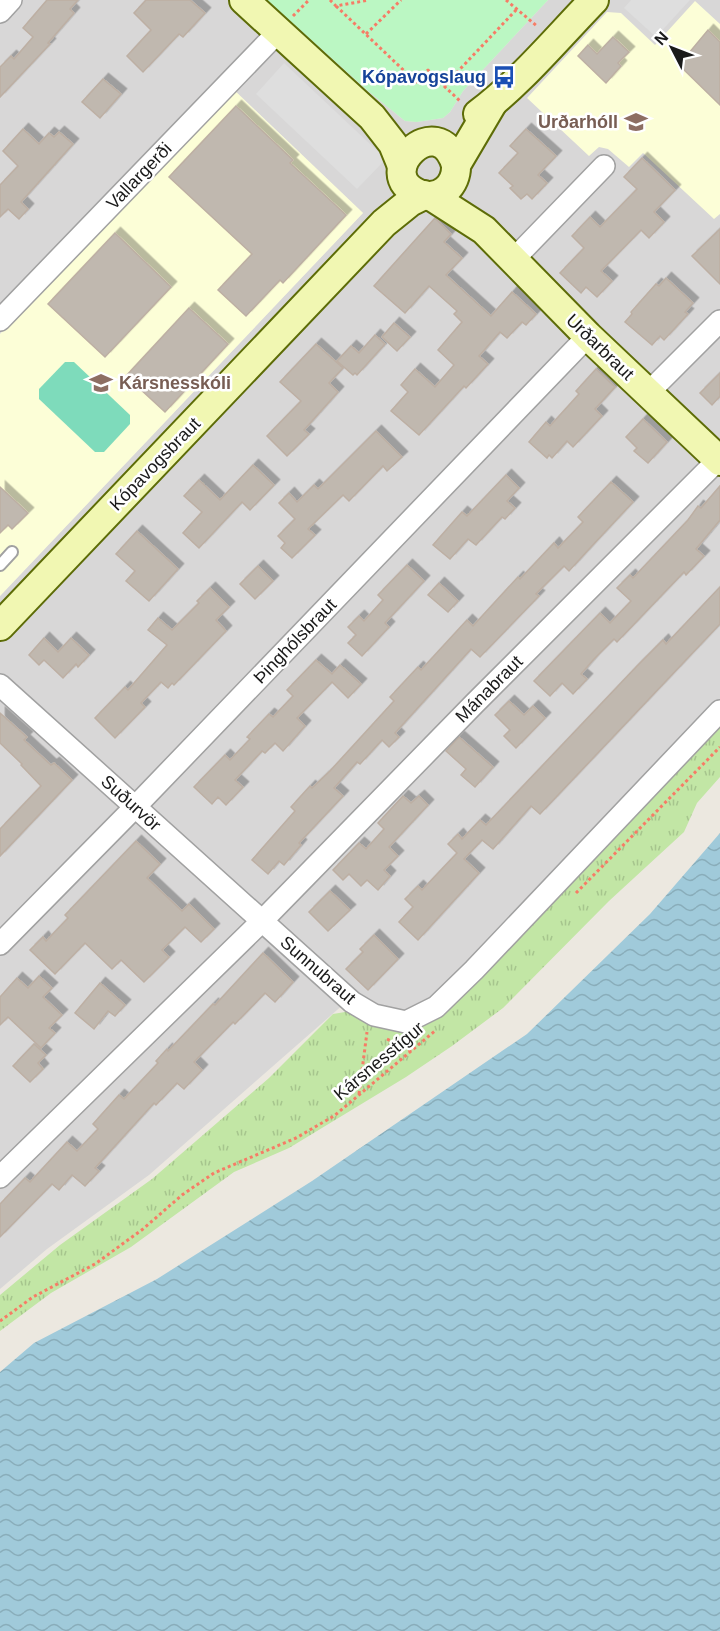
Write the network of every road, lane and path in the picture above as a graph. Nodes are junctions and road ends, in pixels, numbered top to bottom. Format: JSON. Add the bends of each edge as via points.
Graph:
{"nodes":[{"id":1,"x":11,"y":0,"type":"edge"},
{"id":2,"x":244,"y":0,"type":"edge"},
{"id":3,"x":330,"y":0,"type":"edge"},
{"id":4,"x":369,"y":0,"type":"edge"},
{"id":5,"x":401,"y":0,"type":"edge"},
{"id":6,"x":506,"y":0,"type":"edge"},
{"id":7,"x":594,"y":0,"type":"edge"},
{"id":8,"x":336,"y":6,"type":"junction"},
{"id":9,"x":517,"y":9,"type":"junction"},
{"id":10,"x":0,"y":12,"type":"edge"},
{"id":11,"x":538,"y":27,"type":"dead end"},
{"id":12,"x":278,"y":32,"type":"junction"},
{"id":13,"x":366,"y":34,"type":"junction"},
{"id":14,"x":444,"y":86,"type":"junction"},
{"id":15,"x":479,"y":105,"type":"junction"},
{"id":16,"x":372,"y":117,"type":"junction"},
{"id":17,"x":430,"y":142,"type":"junction"},
{"id":18,"x":604,"y":166,"type":"dead end"},
{"id":19,"x":456,"y":170,"type":"junction"},
{"id":20,"x":415,"y":184,"type":"junction"},
{"id":21,"x":484,"y":230,"type":"junction"},
{"id":22,"x":513,"y":260,"type":"junction"},
{"id":23,"x":0,"y":320,"type":"edge"},
{"id":24,"x":720,"y":321,"type":"edge"},
{"id":25,"x":588,"y":336,"type":"junction"},
{"id":26,"x":648,"y":393,"type":"junction"},
{"id":27,"x":719,"y":460,"type":"edge"},
{"id":28,"x":12,"y":552,"type":"dead end"},
{"id":29,"x":0,"y":565,"type":"edge"},
{"id":30,"x":0,"y":626,"type":"edge"},
{"id":31,"x":0,"y":685,"type":"edge"},
{"id":32,"x":720,"y":711,"type":"edge"},
{"id":33,"x":720,"y":747,"type":"edge"},
{"id":34,"x":135,"y":807,"type":"junction"},
{"id":35,"x":571,"y":898,"type":"dead end"},
{"id":36,"x":262,"y":921,"type":"junction"},
{"id":37,"x":0,"y":944,"type":"edge"},
{"id":38,"x":437,"y":1030,"type":"dead end"},
{"id":39,"x":376,"y":1034,"type":"dead end"},
{"id":40,"x":385,"y":1038,"type":"dead end"},
{"id":41,"x":412,"y":1051,"type":"junction"},
{"id":42,"x":359,"y":1095,"type":"junction"},
{"id":43,"x":0,"y":1177,"type":"edge"},
{"id":44,"x":0,"y":1321,"type":"edge"}],
"edges":[{"from":1,"to":10,"type":"street"},
{"from":2,"to":12,"type":"street"},
{"from":3,"to":8,"type":"path"},
{"from":4,"to":8,"type":"path"},
{"from":5,"to":13,"type":"path"},
{"from":6,"to":9,"type":"path"},
{"from":7,"to":15,"type":"street"},
{"from":8,"to":13,"type":"path"},
{"from":9,"to":11,"type":"path"},
{"from":9,"to":14,"type":"path"},
{"from":12,"to":16,"type":"street"},
{"from":12,"to":23,"type":"street","name":"Vallargerði"},
{"from":13,"to":14,"type":"path","via":[[417,82],[428,70]]},
{"from":14,"to":15,"type":"path"},
{"from":15,"to":17,"type":"street","via":[[461,126]]},
{"from":15,"to":19,"type":"street"},
{"from":16,"to":17,"type":"street"},
{"from":16,"to":20,"type":"street","via":[[393,144]]},
{"from":17,"to":19,"type":"street","via":[[448,149]]},
{"from":17,"to":20,"type":"street","via":[[418,144],[405,157]]},
{"from":18,"to":22,"type":"street"},
{"from":19,"to":20,"type":"street","via":[[447,189]]},
{"from":19,"to":21,"type":"street","name":"Urðarbraut"},
{"from":20,"to":21,"type":"street","name":"Urðarbraut"},
{"from":20,"to":30,"type":"street","name":"Kópavogsbraut","via":[[410,202],[384,223]]},
{"from":21,"to":22,"type":"street","name":"Urðarbraut"},
{"from":22,"to":25,"type":"street","name":"Urðarbraut"},
{"from":24,"to":26,"type":"street"},
{"from":25,"to":26,"type":"street","name":"Urðarbraut"},
{"from":25,"to":34,"type":"street","name":"Þinghólsbraut"},
{"from":26,"to":27,"type":"street","name":"Urðarbraut"},
{"from":27,"to":36,"type":"street","name":"Mánabraut"},
{"from":28,"to":29,"type":"lane"},
{"from":31,"to":34,"type":"street","name":"Suðurvör"},
{"from":32,"to":36,"type":"street","name":"Sunnubraut","via":[[474,970],[436,1007],[406,1022],[374,1015],[352,1002]]},
{"from":33,"to":35,"type":"path"},
{"from":34,"to":36,"type":"street","name":"Suðurvör"},
{"from":34,"to":37,"type":"street","name":"Þinghólsbraut"},
{"from":36,"to":43,"type":"street"},
{"from":38,"to":41,"type":"path","name":"Kársnesstígur"},
{"from":39,"to":42,"type":"path","via":[[367,1029]]},
{"from":40,"to":41,"type":"path"},
{"from":41,"to":42,"type":"path","name":"Kársnesstígur"},
{"from":42,"to":44,"type":"path","name":"Kársnesstígur","via":[[334,1116],[296,1138],[214,1173],[94,1264],[33,1297]]}]}
